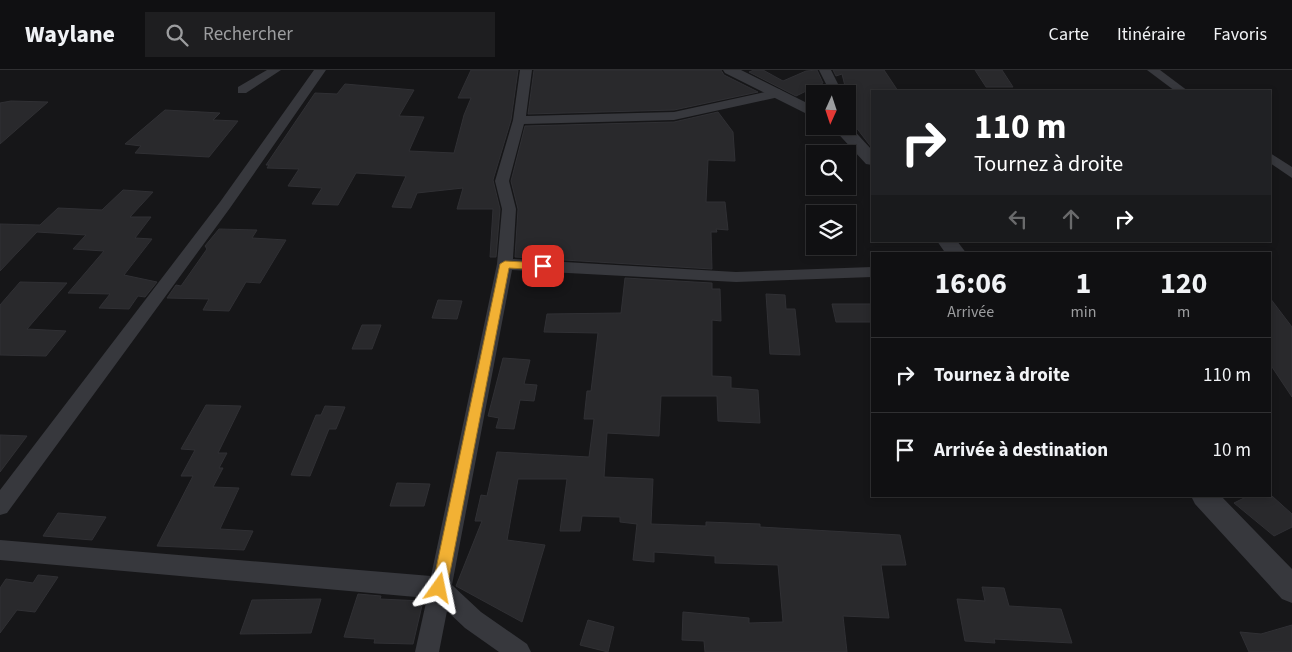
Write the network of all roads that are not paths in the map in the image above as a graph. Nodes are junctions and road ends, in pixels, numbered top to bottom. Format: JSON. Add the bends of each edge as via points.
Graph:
{"nodes":[{"id":1,"x":275,"y":70,"type":"edge"},
{"id":2,"x":320,"y":70,"type":"edge"},
{"id":3,"x":526,"y":70,"type":"edge"},
{"id":4,"x":730,"y":70,"type":"edge"},
{"id":5,"x":825,"y":70,"type":"edge"},
{"id":6,"x":1153,"y":70,"type":"edge"},
{"id":7,"x":832,"y":85,"type":"edge"},
{"id":8,"x":242,"y":90,"type":"dead end"},
{"id":9,"x":1181,"y":90,"type":"edge"},
{"id":10,"x":779,"y":93,"type":"junction"},
{"id":11,"x":806,"y":108,"type":"edge"},
{"id":12,"x":519,"y":120,"type":"junction"},
{"id":13,"x":850,"y":135,"type":"edge"},
{"id":14,"x":1271,"y":158,"type":"edge"},
{"id":15,"x":871,"y":159,"type":"edge"},
{"id":16,"x":1292,"y":174,"type":"edge"},
{"id":17,"x":947,"y":242,"type":"edge"},
{"id":18,"x":955,"y":252,"type":"edge"},
{"id":19,"x":505,"y":264,"type":"junction"},
{"id":20,"x":871,"y":272,"type":"edge"},
{"id":21,"x":1205,"y":497,"type":"edge"},
{"id":22,"x":0,"y":506,"type":"edge"},
{"id":23,"x":0,"y":550,"type":"edge"},
{"id":24,"x":439,"y":588,"type":"junction"},
{"id":25,"x":1292,"y":589,"type":"edge"},
{"id":26,"x":427,"y":652,"type":"edge"},
{"id":27,"x":519,"y":652,"type":"edge"}],
"edges":[{"from":1,"to":8,"type":"street"},
{"from":2,"to":22,"type":"street","via":[[225,205]]},
{"from":3,"to":12,"type":"street"},
{"from":4,"to":10,"type":"street"},
{"from":5,"to":7,"type":"street"},
{"from":6,"to":9,"type":"street"},
{"from":10,"to":11,"type":"street"},
{"from":10,"to":12,"type":"street","via":[[674,116]]},
{"from":12,"to":19,"type":"street","via":[[502,181],[509,209]]},
{"from":13,"to":15,"type":"street"},
{"from":14,"to":16,"type":"street"},
{"from":17,"to":18,"type":"street"},
{"from":19,"to":20,"type":"street","via":[[736,277]]},
{"from":19,"to":24,"type":"street"},
{"from":21,"to":25,"type":"street"},
{"from":23,"to":24,"type":"street"},
{"from":24,"to":26,"type":"street"},
{"from":24,"to":27,"type":"street","via":[[473,620]]}]}
